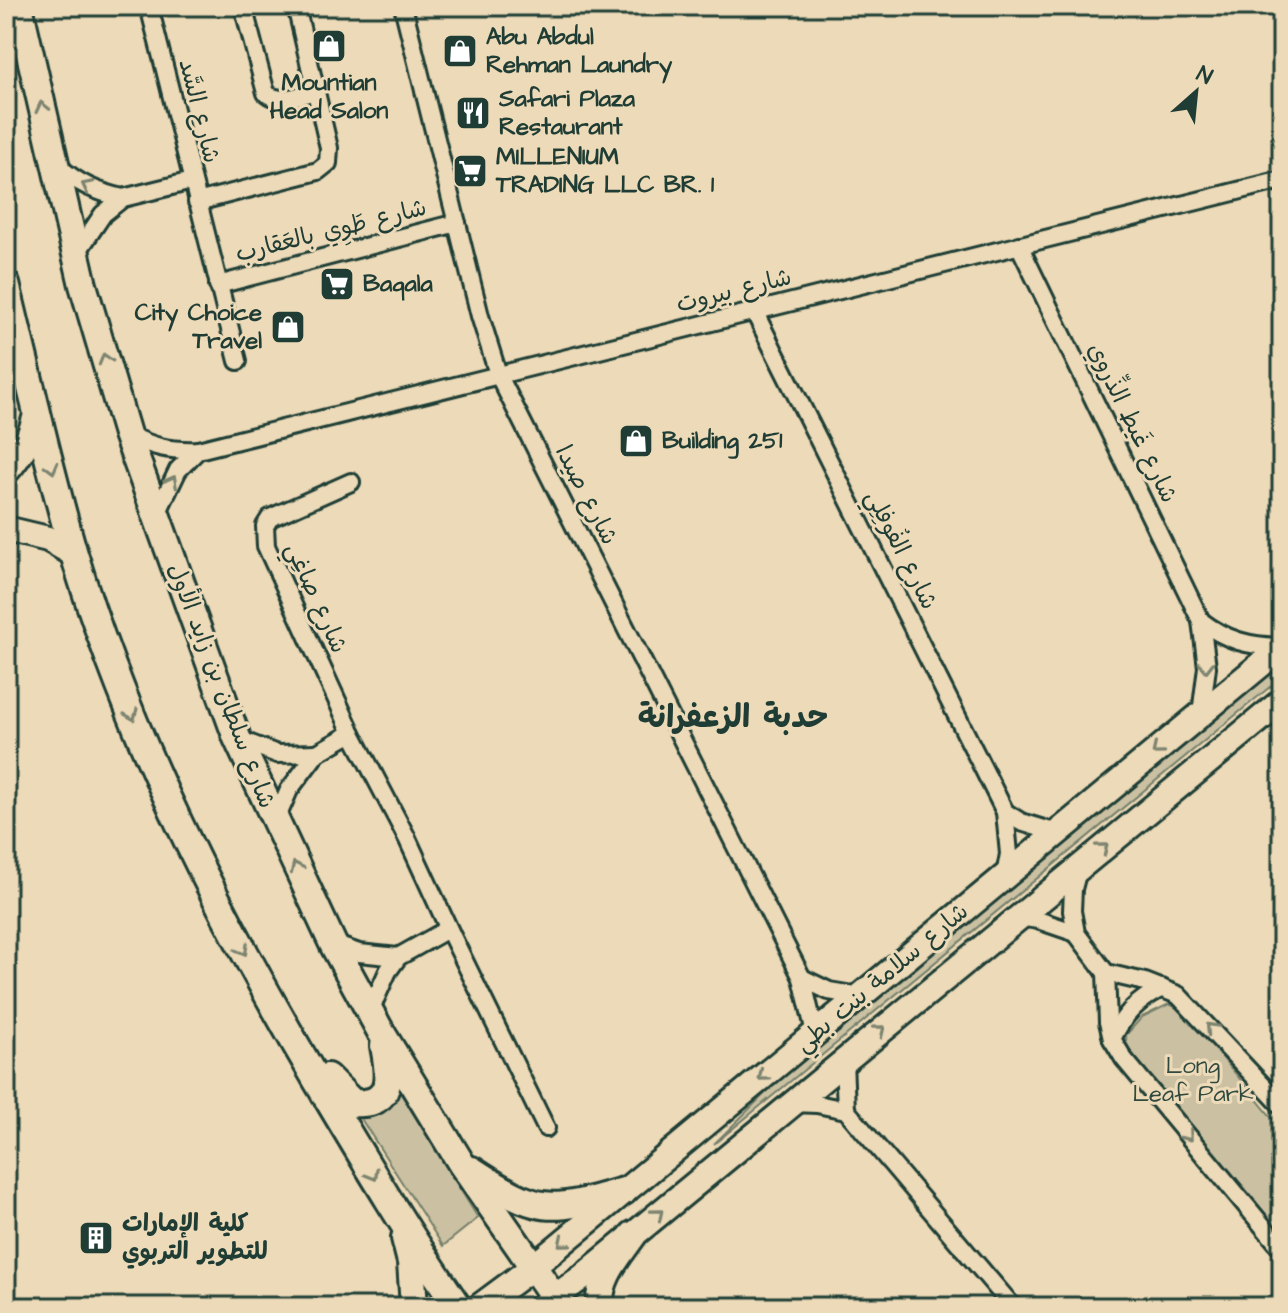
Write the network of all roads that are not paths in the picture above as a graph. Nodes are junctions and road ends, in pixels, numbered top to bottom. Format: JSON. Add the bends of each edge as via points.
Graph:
{"nodes":[{"id":1,"x":19,"y":6,"type":"edge"},
{"id":2,"x":149,"y":6,"type":"edge"},
{"id":3,"x":243,"y":6,"type":"edge"},
{"id":4,"x":296,"y":6,"type":"edge"},
{"id":5,"x":403,"y":6,"type":"edge"},
{"id":6,"x":317,"y":90,"type":"junction"},
{"id":7,"x":55,"y":164,"type":"junction"},
{"id":8,"x":1282,"y":180,"type":"edge"},
{"id":9,"x":192,"y":181,"type":"junction"},
{"id":10,"x":123,"y":198,"type":"junction"},
{"id":11,"x":197,"y":202,"type":"junction"},
{"id":12,"x":457,"y":223,"type":"junction"},
{"id":13,"x":1019,"y":245,"type":"junction"},
{"id":14,"x":76,"y":254,"type":"junction"},
{"id":15,"x":6,"y":284,"type":"edge"},
{"id":16,"x":218,"y":285,"type":"junction"},
{"id":17,"x":754,"y":311,"type":"junction"},
{"id":18,"x":238,"y":361,"type":"dead end"},
{"id":19,"x":498,"y":374,"type":"junction"},
{"id":20,"x":37,"y":410,"type":"junction"},
{"id":21,"x":127,"y":434,"type":"junction"},
{"id":22,"x":198,"y":450,"type":"junction"},
{"id":23,"x":6,"y":472,"type":"edge"},
{"id":24,"x":351,"y":482,"type":"dead end"},
{"id":25,"x":156,"y":518,"type":"junction"},
{"id":26,"x":6,"y":529,"type":"edge"},
{"id":27,"x":74,"y":554,"type":"junction"},
{"id":28,"x":1201,"y":621,"type":"junction"},
{"id":29,"x":1282,"y":647,"type":"edge"},
{"id":30,"x":1282,"y":701,"type":"edge"},
{"id":31,"x":1201,"y":714,"type":"junction"},
{"id":32,"x":352,"y":733,"type":"junction"},
{"id":33,"x":237,"y":738,"type":"junction"},
{"id":34,"x":317,"y":753,"type":"junction"},
{"id":35,"x":1005,"y":812,"type":"junction"},
{"id":36,"x":275,"y":822,"type":"junction"},
{"id":37,"x":1057,"y":833,"type":"junction"},
{"id":38,"x":1078,"y":868,"type":"junction"},
{"id":39,"x":1005,"y":876,"type":"junction"},
{"id":40,"x":1019,"y":917,"type":"junction"},
{"id":41,"x":448,"y":929,"type":"junction"},
{"id":42,"x":1076,"y":933,"type":"junction"},
{"id":43,"x":333,"y":944,"type":"junction"},
{"id":44,"x":398,"y":957,"type":"junction"},
{"id":45,"x":1106,"y":973,"type":"junction"},
{"id":46,"x":802,"y":978,"type":"junction"},
{"id":47,"x":1162,"y":988,"type":"junction"},
{"id":48,"x":859,"y":996,"type":"junction"},
{"id":49,"x":375,"y":1021,"type":"junction"},
{"id":50,"x":815,"y":1033,"type":"junction"},
{"id":51,"x":293,"y":1038,"type":"junction"},
{"id":52,"x":1112,"y":1039,"type":"junction"},
{"id":53,"x":844,"y":1060,"type":"junction"},
{"id":54,"x":792,"y":1103,"type":"junction"},
{"id":55,"x":1282,"y":1106,"type":"edge"},
{"id":56,"x":846,"y":1110,"type":"junction"},
{"id":57,"x":546,"y":1128,"type":"dead end"},
{"id":58,"x":461,"y":1163,"type":"junction"},
{"id":59,"x":624,"y":1191,"type":"junction"},
{"id":60,"x":403,"y":1226,"type":"junction"},
{"id":61,"x":633,"y":1235,"type":"junction"},
{"id":62,"x":1282,"y":1249,"type":"edge"},
{"id":63,"x":533,"y":1267,"type":"junction"},
{"id":64,"x":552,"y":1304,"type":"edge"},
{"id":65,"x":414,"y":1307,"type":"edge"},
{"id":66,"x":458,"y":1307,"type":"edge"},
{"id":67,"x":479,"y":1307,"type":"edge"},
{"id":68,"x":600,"y":1307,"type":"edge"},
{"id":69,"x":1013,"y":1307,"type":"edge"}],
"edges":[{"from":7,"to":1,"type":"main road","name":"شارع سلطان بن زايد الأول","one_way":true},
{"from":2,"to":9,"type":"street","name":"شارع السَّد"},
{"from":3,"to":6,"type":"street","via":[[266,93],[282,99]]},
{"from":4,"to":6,"type":"street"},
{"from":5,"to":12,"type":"street","name":"شارع صيدا"},
{"from":6,"to":11,"type":"street","via":[[330,155],[324,168]]},
{"from":10,"to":7,"type":"street","one_way":true,"via":[[76,182]]},
{"from":7,"to":14,"type":"main road","name":"شارع سلطان بن زايد الأول"},
{"from":8,"to":13,"type":"street","name":"شارع بيروت"},
{"from":9,"to":10,"type":"street","name":"شارع السَّد"},
{"from":9,"to":11,"type":"street","name":"شارع السَّد"},
{"from":10,"to":14,"type":"street","via":[[103,214]]},
{"from":11,"to":16,"type":"street","name":"شارع السَّد"},
{"from":12,"to":16,"type":"street","name":"شارع طَوِي بالعَقارب"},
{"from":12,"to":19,"type":"street","name":"شارع صيدا"},
{"from":13,"to":17,"type":"street","name":"شارع بيروت"},
{"from":13,"to":28,"type":"street","name":"شارع غَيط الذِّروي"},
{"from":21,"to":14,"type":"main road","name":"شارع سلطان بن زايد الأول","one_way":true},
{"from":15,"to":20,"type":"main road"},
{"from":16,"to":18,"type":"street","name":"شارع السَّد"},
{"from":17,"to":19,"type":"street","name":"شارع بيروت"},
{"from":17,"to":35,"type":"street","name":"شارع الفُوفِلِي"},
{"from":19,"to":22,"type":"street","name":"شارع بيروت"},
{"from":19,"to":46,"type":"street","name":"شارع صيدا"},
{"from":20,"to":23,"type":"main road","via":[[30,438]]},
{"from":20,"to":27,"type":"main road","one_way":true},
{"from":21,"to":22,"type":"street","name":"شارع بيروت","via":[[170,451]]},
{"from":21,"to":25,"type":"main road","name":"شارع سلطان بن زايد الأول"},
{"from":25,"to":22,"type":"street","one_way":true,"via":[[178,470]]},
{"from":24,"to":32,"type":"street","name":"شارع صاغِي","via":[[278,513],[264,534],[270,560]]},
{"from":25,"to":33,"type":"main road","name":"شارع سلطان بن زايد الأول"},
{"from":26,"to":27,"type":"main road","via":[[48,539]]},
{"from":27,"to":51,"type":"main road","one_way":true,"via":[[152,765],[205,880]]},
{"from":28,"to":29,"type":"street","via":[[1240,643]]},
{"from":28,"to":31,"type":"street","name":"شارع غَيط الذِّروي","one_way":true,"via":[[1207,667]]},
{"from":29,"to":31,"type":"main road","name":"شارع سلامة بنت بطي"},
{"from":38,"to":30,"type":"main road","name":"شارع سلامة بنت بطي","one_way":true},
{"from":31,"to":37,"type":"main road","name":"شارع سلامة بنت بطي","one_way":true},
{"from":32,"to":34,"type":"street"},
{"from":32,"to":41,"type":"street","name":"شارع صاغِي"},
{"from":33,"to":34,"type":"street","via":[[277,754]]},
{"from":33,"to":36,"type":"main road","name":"شارع سلطان بن زايد الأول"},
{"from":34,"to":36,"type":"street","via":[[289,790]]},
{"from":35,"to":37,"type":"street"},
{"from":35,"to":39,"type":"street","name":"شارع الفُوفِلِي"},
{"from":43,"to":36,"type":"main road","name":"شارع سلطان بن زايد الأول","one_way":true},
{"from":37,"to":39,"type":"main road","name":"شارع سلامة بنت بطي"},
{"from":38,"to":40,"type":"main road","name":"شارع سلامة بنت بطي"},
{"from":38,"to":42,"type":"street","via":[[1072,911]]},
{"from":39,"to":48,"type":"main road","name":"شارع سلامة بنت بطي"},
{"from":40,"to":42,"type":"street"},
{"from":53,"to":40,"type":"main road","name":"شارع سلامة بنت بطي","one_way":true},
{"from":41,"to":44,"type":"street"},
{"from":41,"to":57,"type":"street","name":"شارع صاغِي"},
{"from":42,"to":45,"type":"street"},
{"from":43,"to":44,"type":"street"},
{"from":43,"to":49,"type":"main road","name":"شارع سلطان بن زايد الأول"},
{"from":44,"to":49,"type":"street","via":[[388,971]]},
{"from":45,"to":47,"type":"street"},
{"from":45,"to":52,"type":"street"},
{"from":46,"to":48,"type":"street","via":[[829,991]]},
{"from":46,"to":50,"type":"street","name":"شارع صيدا"},
{"from":47,"to":52,"type":"street","via":[[1131,1007]]},
{"from":55,"to":47,"type":"street","one_way":true,"via":[[1178,995]]},
{"from":48,"to":50,"type":"main road","name":"شارع سلامة بنت بطي"},
{"from":49,"to":51,"type":"main road","via":[[389,1081],[382,1096],[369,1104],[353,1103],[342,1094]]},
{"from":49,"to":58,"type":"main road","name":"شارع سلطان بن زايد الأول"},
{"from":50,"to":59,"type":"main road","name":"شارع سلامة بنت بطي","one_way":true},
{"from":51,"to":60,"type":"main road","one_way":true},
{"from":52,"to":62,"type":"street","one_way":true},
{"from":53,"to":54,"type":"main road","name":"شارع سلامة بنت بطي"},
{"from":53,"to":56,"type":"street"},
{"from":54,"to":56,"type":"street"},
{"from":61,"to":54,"type":"main road","name":"شارع سلامة بنت بطي","one_way":true},
{"from":56,"to":69,"type":"street"},
{"from":58,"to":59,"type":"main road","via":[[518,1199],[545,1207]]},
{"from":58,"to":63,"type":"main road","name":"شارع سلطان بن زايد الأول"},
{"from":59,"to":63,"type":"main road","name":"شارع سلامة بنت بطي","one_way":true},
{"from":60,"to":65,"type":"main road"},
{"from":60,"to":66,"type":"main road"},
{"from":61,"to":64,"type":"main road","name":"شارع سلامة بنت بطي"},
{"from":61,"to":68,"type":"main road","via":[[606,1275]]},
{"from":63,"to":64,"type":"main road","name":"شارع سلطان بن زايد الأول"},
{"from":63,"to":67,"type":"main road","name":"شارع سلامة بنت بطي"}]}
